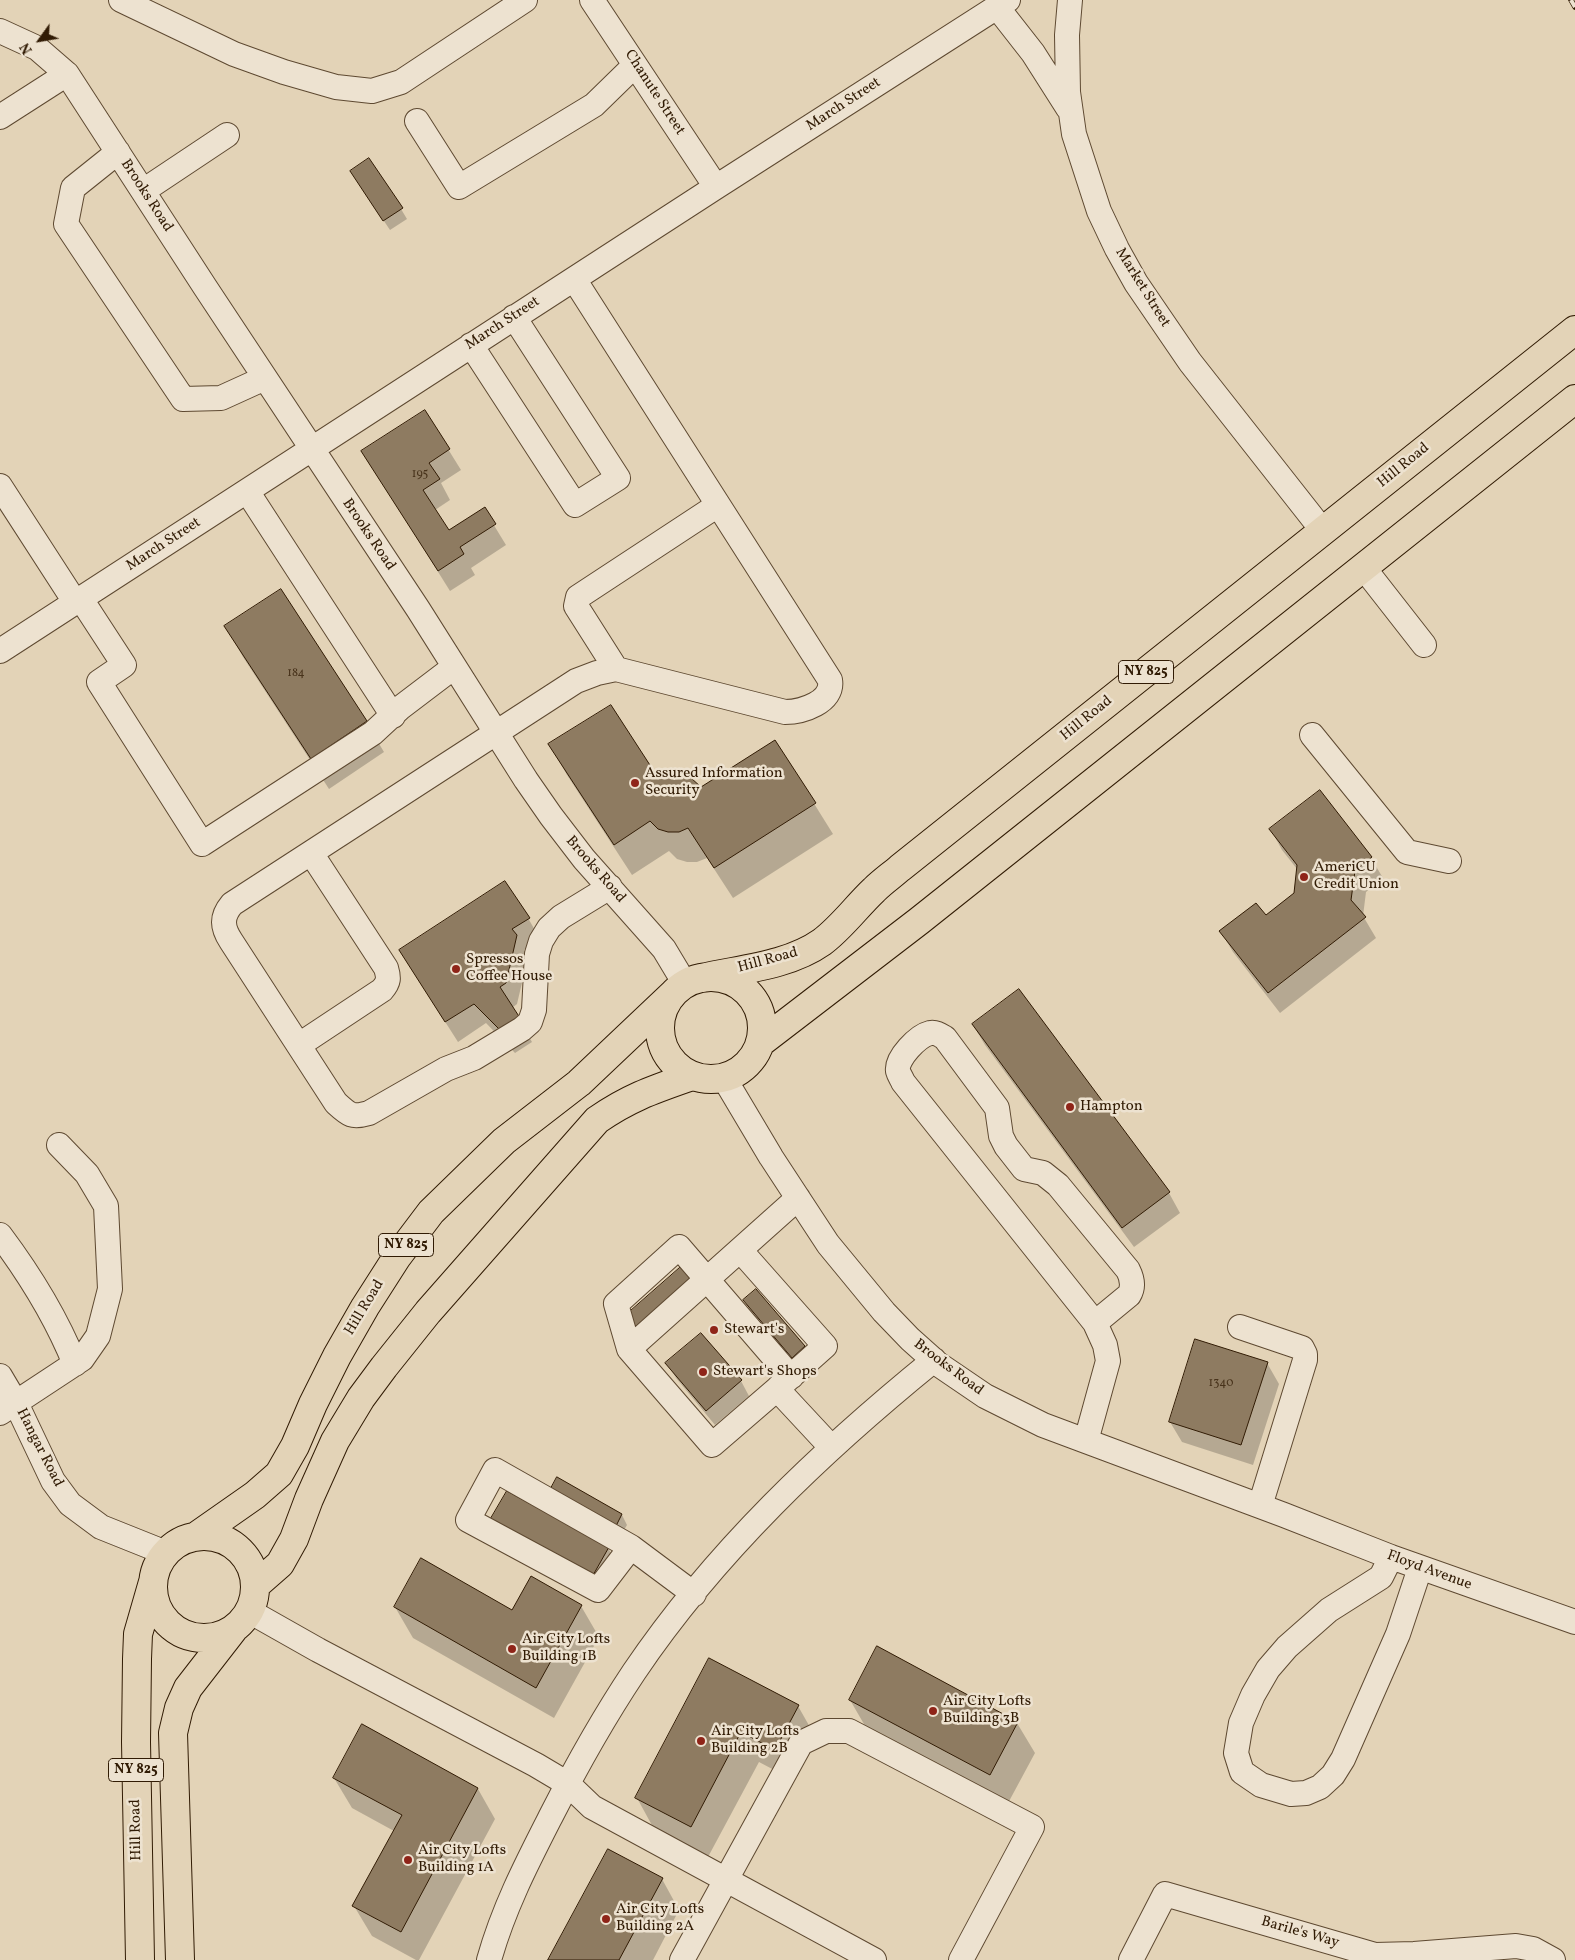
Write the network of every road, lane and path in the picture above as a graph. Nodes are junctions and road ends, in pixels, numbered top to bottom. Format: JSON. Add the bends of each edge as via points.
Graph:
{"nodes":[{"id":1,"x":121,"y":0,"type":"edge"},
{"id":2,"x":525,"y":0,"type":"edge"},
{"id":3,"x":592,"y":0,"type":"edge"},
{"id":4,"x":1070,"y":0,"type":"edge"},
{"id":5,"x":1003,"y":4,"type":"edge"},
{"id":6,"x":0,"y":31,"type":"edge"},
{"id":7,"x":636,"y":65,"type":"junction"},
{"id":8,"x":67,"y":74,"type":"junction"},
{"id":9,"x":1071,"y":112,"type":"junction"},
{"id":10,"x":0,"y":117,"type":"edge"},
{"id":11,"x":417,"y":121,"type":"dead end"},
{"id":12,"x":227,"y":135,"type":"dead end"},
{"id":13,"x":118,"y":152,"type":"junction"},
{"id":14,"x":716,"y":187,"type":"junction"},
{"id":15,"x":143,"y":191,"type":"junction"},
{"id":16,"x":574,"y":279,"type":"junction"},
{"id":17,"x":514,"y":317,"type":"junction"},
{"id":18,"x":1575,"y":330,"type":"edge"},
{"id":19,"x":471,"y":345,"type":"junction"},
{"id":20,"x":265,"y":378,"type":"junction"},
{"id":21,"x":1575,"y":399,"type":"edge"},
{"id":22,"x":311,"y":449,"type":"junction"},
{"id":23,"x":0,"y":486,"type":"edge"},
{"id":24,"x":247,"y":491,"type":"junction"},
{"id":25,"x":718,"y":505,"type":"junction"},
{"id":26,"x":1323,"y":531,"type":"junction"},
{"id":27,"x":1363,"y":567,"type":"junction"},
{"id":28,"x":78,"y":600,"type":"junction"},
{"id":29,"x":1424,"y":645,"type":"dead end"},
{"id":30,"x":0,"y":651,"type":"edge"},
{"id":31,"x":454,"y":667,"type":"junction"},
{"id":32,"x":616,"y":669,"type":"junction"},
{"id":33,"x":393,"y":716,"type":"junction"},
{"id":34,"x":496,"y":733,"type":"junction"},
{"id":35,"x":1312,"y":735,"type":"dead end"},
{"id":36,"x":310,"y":853,"type":"junction"},
{"id":37,"x":1449,"y":861,"type":"dead end"},
{"id":38,"x":610,"y":887,"type":"junction"},
{"id":39,"x":687,"y":985,"type":"junction"},
{"id":40,"x":760,"y":1043,"type":"junction"},
{"id":41,"x":299,"y":1045,"type":"junction"},
{"id":42,"x":692,"y":1076,"type":"junction"},
{"id":43,"x":724,"y":1078,"type":"junction"},
{"id":44,"x":59,"y":1145,"type":"dead end"},
{"id":45,"x":798,"y":1198,"type":"junction"},
{"id":46,"x":0,"y":1235,"type":"edge"},
{"id":47,"x":740,"y":1250,"type":"junction"},
{"id":48,"x":707,"y":1279,"type":"junction"},
{"id":49,"x":1095,"y":1323,"type":"junction"},
{"id":50,"x":1240,"y":1327,"type":"dead end"},
{"id":51,"x":629,"y":1349,"type":"junction"},
{"id":52,"x":934,"y":1360,"type":"junction"},
{"id":53,"x":78,"y":1361,"type":"junction"},
{"id":54,"x":0,"y":1376,"type":"edge"},
{"id":55,"x":784,"y":1383,"type":"junction"},
{"id":56,"x":8,"y":1408,"type":"edge"},
{"id":57,"x":1086,"y":1441,"type":"junction"},
{"id":58,"x":831,"y":1448,"type":"junction"},
{"id":59,"x":1260,"y":1506,"type":"junction"},
{"id":60,"x":1284,"y":1515,"type":"joint"},
{"id":61,"x":195,"y":1537,"type":"junction"},
{"id":62,"x":631,"y":1547,"type":"junction"},
{"id":63,"x":166,"y":1553,"type":"junction"},
{"id":64,"x":1392,"y":1558,"type":"junction"},
{"id":65,"x":1420,"y":1568,"type":"junction"},
{"id":66,"x":153,"y":1582,"type":"junction"},
{"id":67,"x":256,"y":1585,"type":"junction"},
{"id":68,"x":694,"y":1594,"type":"junction"},
{"id":69,"x":241,"y":1620,"type":"junction"},
{"id":70,"x":1575,"y":1622,"type":"edge"},
{"id":71,"x":568,"y":1784,"type":"junction"},
{"id":72,"x":726,"y":1880,"type":"junction"},
{"id":73,"x":1409,"y":1957,"type":"edge"},
{"id":74,"x":140,"y":1960,"type":"edge"},
{"id":75,"x":180,"y":1960,"type":"edge"},
{"id":76,"x":489,"y":1960,"type":"edge"},
{"id":77,"x":682,"y":1960,"type":"edge"},
{"id":78,"x":874,"y":1960,"type":"edge"},
{"id":79,"x":961,"y":1960,"type":"edge"},
{"id":80,"x":1131,"y":1960,"type":"edge"},
{"id":81,"x":1554,"y":1960,"type":"edge"}],
"edges":[{"from":1,"to":2,"type":"street","via":[[234,54],[336,87],[372,91],[401,82]]},
{"from":3,"to":7,"type":"street","name":"Chanute Street"},
{"from":4,"to":9,"type":"street","name":"Market Street","via":[[1067,35]]},
{"from":5,"to":9,"type":"street"},
{"from":5,"to":14,"type":"street","name":"March Street"},
{"from":6,"to":8,"type":"street","name":"Brooks Road","via":[[38,48]]},
{"from":7,"to":11,"type":"street","via":[[594,105],[460,187]]},
{"from":7,"to":14,"type":"street","name":"Chanute Street"},
{"from":8,"to":10,"type":"street"},
{"from":8,"to":13,"type":"street","name":"Brooks Road"},
{"from":9,"to":26,"type":"street","name":"Market Street","via":[[1074,134],[1098,211],[1136,283],[1190,362]]},
{"from":12,"to":15,"type":"street"},
{"from":13,"to":15,"type":"street","name":"Brooks Road"},
{"from":13,"to":20,"type":"street","via":[[74,188],[66,224],[183,399],[221,398]]},
{"from":14,"to":16,"type":"street","name":"March Street"},
{"from":15,"to":20,"type":"street","name":"Brooks Road"},
{"from":16,"to":17,"type":"street","name":"March Street"},
{"from":16,"to":25,"type":"street"},
{"from":17,"to":19,"type":"street","name":"March Street"},
{"from":17,"to":19,"type":"street","via":[[618,478],[575,505]]},
{"from":18,"to":26,"type":"main road","name":"Hill Road","number":"NY 825"},
{"from":19,"to":22,"type":"street","name":"March Street"},
{"from":20,"to":22,"type":"street","name":"Brooks Road"},
{"from":21,"to":27,"type":"main road"},
{"from":22,"to":24,"type":"street","name":"March Street"},
{"from":22,"to":31,"type":"street","name":"Brooks Road"},
{"from":23,"to":28,"type":"street"},
{"from":24,"to":28,"type":"street","name":"March Street"},
{"from":24,"to":33,"type":"street"},
{"from":25,"to":32,"type":"street","via":[[578,597],[576,606]]},
{"from":25,"to":32,"type":"street","via":[[830,680],[828,694],[804,710],[784,712]]},
{"from":26,"to":39,"type":"main road","name":"Hill Road","number":"NY 825","via":[[900,868],[822,942],[798,955]]},
{"from":27,"to":29,"type":"street"},
{"from":27,"to":40,"type":"main road"},
{"from":28,"to":30,"type":"street","name":"March Street"},
{"from":28,"to":33,"type":"street","via":[[124,665],[99,682],[202,844],[374,733]]},
{"from":31,"to":33,"type":"street"},
{"from":31,"to":34,"type":"street","name":"Brooks Road"},
{"from":32,"to":34,"type":"street","via":[[576,682]]},
{"from":34,"to":36,"type":"street"},
{"from":34,"to":38,"type":"street","name":"Brooks Road","via":[[551,816]]},
{"from":35,"to":37,"type":"street","via":[[1407,852]]},
{"from":36,"to":41,"type":"street","via":[[232,904],[223,921],[231,941]]},
{"from":36,"to":41,"type":"street","via":[[386,968],[388,978],[382,990]]},
{"from":38,"to":39,"type":"street","name":"Brooks Road","via":[[664,949]]},
{"from":38,"to":41,"type":"street","via":[[561,917],[541,941],[530,1022],[474,1058],[446,1069],[369,1112],[358,1116],[348,1114],[336,1103]]},
{"from":39,"to":40,"type":"main road","via":[[719,978],[736,983],[750,994],[759,1009],[763,1026]]},
{"from":39,"to":42,"type":"main road","via":[[664,1008],[660,1024],[668,1055]]},
{"from":39,"to":61,"type":"main road","name":"Hill Road","number":"NY 825","via":[[579,1083],[504,1141],[430,1212],[365,1307],[279,1474],[256,1495]]},
{"from":40,"to":43,"type":"main road","via":[[752,1059],[740,1071]]},
{"from":42,"to":43,"type":"main road"},
{"from":42,"to":67,"type":"main road","via":[[640,1094],[597,1120],[428,1312],[361,1398],[335,1441],[294,1539],[280,1564]]},
{"from":43,"to":45,"type":"street","name":"Brooks Road"},
{"from":44,"to":53,"type":"street","via":[[87,1174],[106,1206],[110,1289],[98,1336]]},
{"from":45,"to":47,"type":"street"},
{"from":45,"to":52,"type":"street","name":"Brooks Road","via":[[828,1244],[884,1312]]},
{"from":46,"to":53,"type":"street","via":[[21,1262]]},
{"from":47,"to":48,"type":"street"},
{"from":47,"to":55,"type":"street","via":[[825,1346]]},
{"from":48,"to":51,"type":"street"},
{"from":48,"to":51,"type":"street","via":[[679,1247],[616,1304]]},
{"from":48,"to":55,"type":"street"},
{"from":49,"to":49,"type":"street","via":[[903,1082],[898,1072],[899,1061],[928,1033],[945,1038],[997,1108],[1000,1136],[1024,1169],[1043,1173],[1058,1185],[1128,1270],[1132,1290],[1129,1295]]},
{"from":49,"to":57,"type":"street","via":[[1105,1345],[1108,1362]]},
{"from":50,"to":59,"type":"street","via":[[1302,1348],[1305,1354]]},
{"from":51,"to":55,"type":"street","via":[[712,1445]]},
{"from":52,"to":57,"type":"street","name":"Brooks Road","via":[[985,1396],[1043,1425]]},
{"from":52,"to":58,"type":"street"},
{"from":53,"to":56,"type":"street"},
{"from":54,"to":56,"type":"street","name":"Hangar Road"},
{"from":55,"to":58,"type":"street"},
{"from":56,"to":63,"type":"street","name":"Hangar Road","via":[[70,1504],[101,1527]]},
{"from":57,"to":59,"type":"street","name":"Brooks Road"},
{"from":58,"to":68,"type":"street","via":[[778,1500]]},
{"from":59,"to":60,"type":"street","name":"Brooks Road"},
{"from":60,"to":64,"type":"street","name":"Floyd Avenue"},
{"from":61,"to":63,"type":"main road","number":"NY 825","via":[[179,1542]]},
{"from":61,"to":67,"type":"main road","via":[[212,1536],[236,1547],[252,1568]]},
{"from":62,"to":62,"type":"street","via":[[495,1470],[468,1520],[598,1590]]},
{"from":62,"to":68,"type":"street"},
{"from":63,"to":66,"type":"main road","number":"NY 825"},
{"from":64,"to":65,"type":"street","name":"Floyd Avenue"},
{"from":64,"to":65,"type":"street","via":[[1381,1577],[1329,1610],[1287,1647],[1252,1695],[1241,1724],[1236,1753],[1242,1772],[1261,1785],[1291,1794],[1306,1793],[1320,1787],[1333,1775],[1398,1634]]},
{"from":65,"to":70,"type":"street","name":"Floyd Avenue"},
{"from":66,"to":69,"type":"main road","via":[[154,1599],[161,1614],[186,1635],[218,1637]]},
{"from":66,"to":74,"type":"main road","name":"Hill Road","number":"NY 825","via":[[138,1634],[137,1659]]},
{"from":67,"to":69,"type":"main road","number":"NY 825","via":[[253,1602]]},
{"from":68,"to":71,"type":"street","via":[[635,1672]]},
{"from":69,"to":71,"type":"street","via":[[318,1650]]},
{"from":69,"to":75,"type":"main road","number":"NY 825","via":[[188,1688],[173,1733]]},
{"from":71,"to":72,"type":"street","via":[[592,1807]]},
{"from":71,"to":76,"type":"street","via":[[518,1881],[498,1927]]},
{"from":72,"to":77,"type":"street"},
{"from":72,"to":78,"type":"street"},
{"from":72,"to":79,"type":"street","via":[[801,1743],[826,1731],[849,1731],[1032,1828]]},
{"from":73,"to":80,"type":"street","name":"Barile's Way","via":[[1375,1955],[1165,1894]]},
{"from":73,"to":81,"type":"street","name":"Barile's Way","via":[[1516,1946],[1533,1949]]}]}
